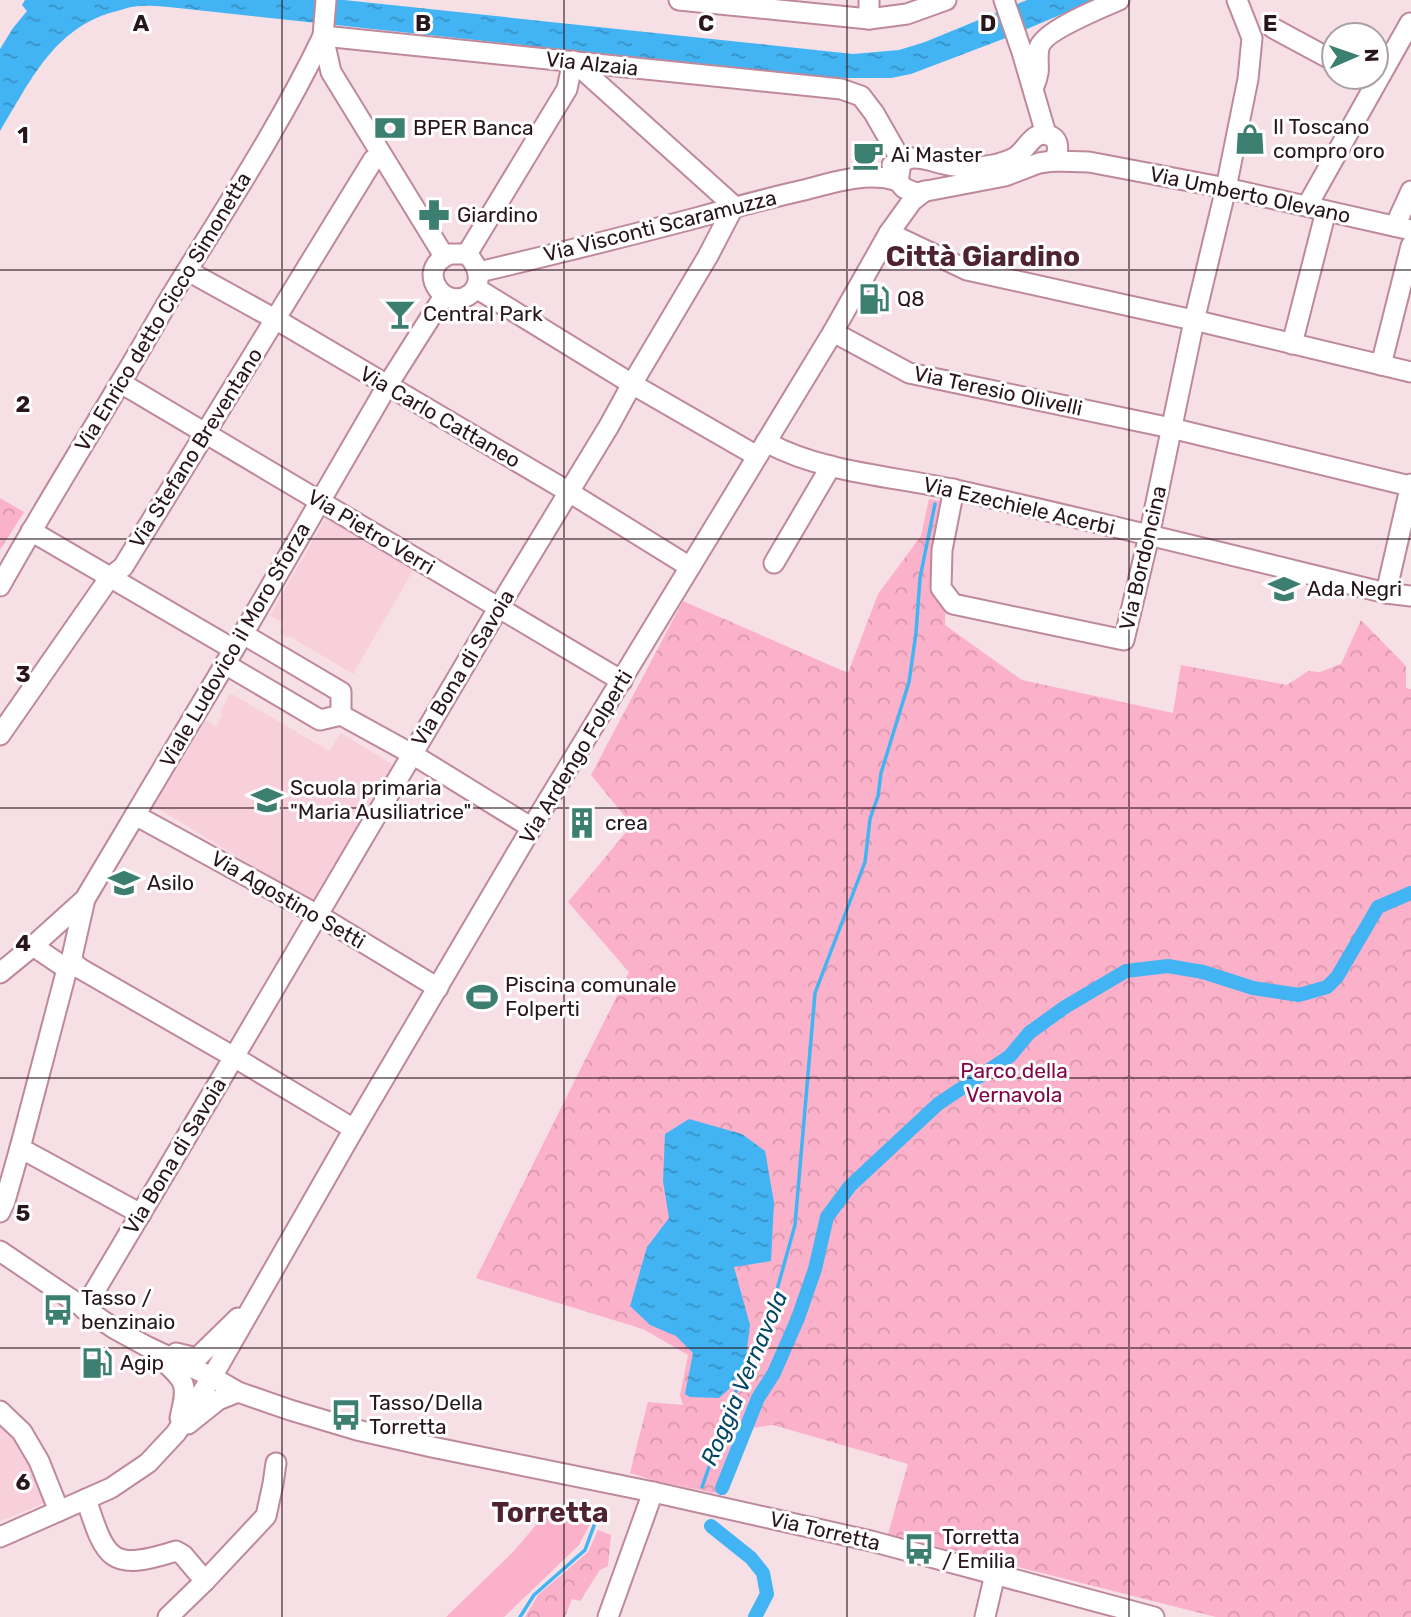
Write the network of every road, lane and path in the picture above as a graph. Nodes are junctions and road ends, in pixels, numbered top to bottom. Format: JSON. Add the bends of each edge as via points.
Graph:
{"nodes":[{"id":1,"x":326,"y":0,"type":"edge"},
{"id":2,"x":679,"y":0,"type":"edge"},
{"id":3,"x":946,"y":0,"type":"edge"},
{"id":4,"x":1119,"y":0,"type":"edge"},
{"id":5,"x":1237,"y":0,"type":"edge"},
{"id":6,"x":1004,"y":1,"type":"edge"},
{"id":7,"x":869,"y":10,"type":"edge"},
{"id":8,"x":1410,"y":23,"type":"edge"},
{"id":9,"x":1273,"y":28,"type":"dead end"},
{"id":10,"x":323,"y":32,"type":"junction"},
{"id":11,"x":1390,"y":52,"type":"edge"},
{"id":12,"x":1320,"y":53,"type":"edge"},
{"id":13,"x":573,"y":61,"type":"junction"},
{"id":14,"x":1033,"y":87,"type":"junction"},
{"id":15,"x":1366,"y":91,"type":"edge"},
{"id":16,"x":1053,"y":148,"type":"junction"},
{"id":17,"x":382,"y":156,"type":"junction"},
{"id":18,"x":901,"y":174,"type":"junction"},
{"id":19,"x":1226,"y":188,"type":"junction"},
{"id":20,"x":925,"y":191,"type":"junction"},
{"id":21,"x":1411,"y":191,"type":"edge"},
{"id":22,"x":734,"y":206,"type":"junction"},
{"id":23,"x":1317,"y":208,"type":"junction"},
{"id":24,"x":901,"y":214,"type":"junction"},
{"id":25,"x":1403,"y":228,"type":"edge"},
{"id":26,"x":889,"y":233,"type":"junction"},
{"id":27,"x":1411,"y":246,"type":"edge"},
{"id":28,"x":467,"y":254,"type":"junction"},
{"id":29,"x":444,"y":256,"type":"junction"},
{"id":30,"x":188,"y":271,"type":"junction"},
{"id":31,"x":477,"y":280,"type":"junction"},
{"id":32,"x":444,"y":296,"type":"junction"},
{"id":33,"x":276,"y":319,"type":"junction"},
{"id":34,"x":1194,"y":321,"type":"junction"},
{"id":35,"x":832,"y":332,"type":"junction"},
{"id":36,"x":1292,"y":344,"type":"junction"},
{"id":37,"x":1381,"y":365,"type":"junction"},
{"id":38,"x":1411,"y":372,"type":"edge"},
{"id":39,"x":121,"y":383,"type":"junction"},
{"id":40,"x":632,"y":384,"type":"junction"},
{"id":41,"x":387,"y":386,"type":"junction"},
{"id":42,"x":1171,"y":428,"type":"junction"},
{"id":43,"x":204,"y":433,"type":"junction"},
{"id":44,"x":762,"y":449,"type":"junction"},
{"id":45,"x":831,"y":466,"type":"junction"},
{"id":46,"x":1411,"y":485,"type":"edge"},
{"id":47,"x":954,"y":489,"type":"junction"},
{"id":48,"x":569,"y":492,"type":"junction"},
{"id":49,"x":319,"y":501,"type":"junction"},
{"id":50,"x":31,"y":531,"type":"junction"},
{"id":51,"x":1149,"y":536,"type":"junction"},
{"id":52,"x":774,"y":563,"type":"dead end"},
{"id":53,"x":690,"y":568,"type":"junction"},
{"id":54,"x":110,"y":577,"type":"junction"},
{"id":55,"x":0,"y":586,"type":"edge"},
{"id":56,"x":1386,"y":593,"type":"junction"},
{"id":57,"x":1411,"y":596,"type":"edge"},
{"id":58,"x":499,"y":607,"type":"junction"},
{"id":59,"x":233,"y":649,"type":"junction"},
{"id":60,"x":622,"y":681,"type":"junction"},
{"id":61,"x":341,"y":715,"type":"junction"},
{"id":62,"x":0,"y":734,"type":"edge"},
{"id":63,"x":412,"y":754,"type":"junction"},
{"id":64,"x":135,"y":815,"type":"junction"},
{"id":65,"x":532,"y":828,"type":"junction"},
{"id":66,"x":85,"y":899,"type":"junction"},
{"id":67,"x":318,"y":915,"type":"junction"},
{"id":68,"x":33,"y":946,"type":"junction"},
{"id":69,"x":69,"y":965,"type":"junction"},
{"id":70,"x":0,"y":973,"type":"edge"},
{"id":71,"x":438,"y":988,"type":"junction"},
{"id":72,"x":234,"y":1057,"type":"junction"},
{"id":73,"x":354,"y":1129,"type":"junction"},
{"id":74,"x":20,"y":1148,"type":"junction"},
{"id":75,"x":0,"y":1212,"type":"edge"},
{"id":76,"x":141,"y":1214,"type":"junction"},
{"id":77,"x":0,"y":1251,"type":"edge"},
{"id":78,"x":254,"y":1302,"type":"junction"},
{"id":79,"x":84,"y":1309,"type":"junction"},
{"id":80,"x":148,"y":1347,"type":"junction"},
{"id":81,"x":212,"y":1377,"type":"junction"},
{"id":82,"x":238,"y":1392,"type":"junction"},
{"id":83,"x":0,"y":1411,"type":"edge"},
{"id":84,"x":176,"y":1433,"type":"junction"},
{"id":85,"x":276,"y":1463,"type":"dead end"},
{"id":86,"x":653,"y":1492,"type":"junction"},
{"id":87,"x":86,"y":1499,"type":"junction"},
{"id":88,"x":59,"y":1511,"type":"junction"},
{"id":89,"x":0,"y":1537,"type":"edge"},
{"id":90,"x":995,"y":1574,"type":"junction"},
{"id":91,"x":205,"y":1581,"type":"junction"},
{"id":92,"x":168,"y":1617,"type":"edge"},
{"id":93,"x":608,"y":1617,"type":"edge"},
{"id":94,"x":985,"y":1617,"type":"edge"},
{"id":95,"x":1154,"y":1617,"type":"edge"}],
"edges":[{"from":1,"to":10,"type":"street"},
{"from":2,"to":7,"type":"street"},
{"from":3,"to":7,"type":"street","via":[[907,14]]},
{"from":4,"to":14,"type":"street","via":[[1045,37],[1039,46],[1039,74]]},
{"from":5,"to":19,"type":"street","name":"Via Bordoncina","via":[[1252,38]]},
{"from":6,"to":14,"type":"street"},
{"from":8,"to":11,"type":"street"},
{"from":9,"to":12,"type":"street"},
{"from":10,"to":13,"type":"street","name":"Via Alzaia"},
{"from":10,"to":17,"type":"street","via":[[331,72]]},
{"from":10,"to":30,"type":"street","name":"Via Enrico detto Cicco Simonetta","via":[[303,78]]},
{"from":13,"to":18,"type":"street","name":"Via Alzaia","via":[[841,89],[861,96],[874,113]]},
{"from":13,"to":22,"type":"street"},
{"from":13,"to":28,"type":"street","via":[[567,89]]},
{"from":14,"to":16,"type":"street"},
{"from":15,"to":23,"type":"street"},
{"from":16,"to":18,"type":"street","via":[[1036,136],[1017,158],[985,166],[952,166],[912,158]]},
{"from":16,"to":19,"type":"street","name":"Via Umberto Olevano","via":[[1089,162]]},
{"from":16,"to":20,"type":"street","name":"Via Umberto Olevano","via":[[1039,163],[1005,176]]},
{"from":17,"to":29,"type":"street"},
{"from":17,"to":33,"type":"street","name":"Via Stefano Breventano","via":[[373,160]]},
{"from":18,"to":20,"type":"street","via":[[916,193]]},
{"from":18,"to":22,"type":"street","name":"Via Visconti Scaramuzza","via":[[872,168],[842,181]]},
{"from":18,"to":24,"type":"street","name":"Via Ardengo Folperti"},
{"from":19,"to":23,"type":"street","name":"Via Umberto Olevano"},
{"from":19,"to":34,"type":"street","name":"Via Bordoncina"},
{"from":20,"to":24,"type":"street","name":"Via Ardengo Folperti"},
{"from":21,"to":25,"type":"street"},
{"from":22,"to":31,"type":"street","name":"Via Visconti Scaramuzza"},
{"from":22,"to":40,"type":"street","name":"Via Bona di Savoia"},
{"from":23,"to":25,"type":"street","name":"Via Umberto Olevano"},
{"from":23,"to":36,"type":"street"},
{"from":24,"to":26,"type":"street","name":"Via Ardengo Folperti"},
{"from":26,"to":34,"type":"street","via":[[967,270]]},
{"from":26,"to":35,"type":"street","name":"Via Ardengo Folperti"},
{"from":27,"to":37,"type":"street"},
{"from":28,"to":29,"type":"street"},
{"from":28,"to":31,"type":"street","via":[[474,261]]},
{"from":29,"to":32,"type":"street","via":[[433,273]]},
{"from":30,"to":33,"type":"street","name":"Via Carlo Cattaneo"},
{"from":30,"to":39,"type":"street","name":"Via Enrico detto Cicco Simonetta"},
{"from":31,"to":32,"type":"street","via":[[466,297]]},
{"from":31,"to":40,"type":"street","name":"Via Ezechiele Acerbi"},
{"from":32,"to":41,"type":"street","name":"Viale Ludovico il Moro Sforza"},
{"from":33,"to":41,"type":"street","name":"Via Carlo Cattaneo"},
{"from":33,"to":43,"type":"street","name":"Via Stefano Breventano"},
{"from":34,"to":36,"type":"street"},
{"from":34,"to":42,"type":"street","name":"Via Bordoncina"},
{"from":35,"to":42,"type":"street","name":"Via Teresio Olivelli","via":[[909,373]]},
{"from":35,"to":44,"type":"street","name":"Via Ardengo Folperti"},
{"from":36,"to":37,"type":"street"},
{"from":37,"to":38,"type":"street"},
{"from":39,"to":43,"type":"street","name":"Via Pietro Verri"},
{"from":39,"to":50,"type":"street","name":"Via Enrico detto Cicco Simonetta"},
{"from":40,"to":44,"type":"street","name":"Via Ezechiele Acerbi"},
{"from":40,"to":48,"type":"street","name":"Via Bona di Savoia"},
{"from":41,"to":48,"type":"street","name":"Via Carlo Cattaneo"},
{"from":41,"to":49,"type":"street","name":"Viale Ludovico il Moro Sforza"},
{"from":42,"to":46,"type":"street","name":"Via Teresio Olivelli"},
{"from":42,"to":51,"type":"street","name":"Via Bordoncina"},
{"from":43,"to":49,"type":"street","name":"Via Pietro Verri"},
{"from":43,"to":54,"type":"street","name":"Via Stefano Breventano","via":[[123,567]]},
{"from":44,"to":45,"type":"street","name":"Via Ezechiele Acerbi","via":[[778,448]]},
{"from":44,"to":53,"type":"street","name":"Via Ardengo Folperti"},
{"from":45,"to":47,"type":"street","name":"Via Ezechiele Acerbi"},
{"from":45,"to":52,"type":"street"},
{"from":46,"to":56,"type":"street"},
{"from":47,"to":51,"type":"street","name":"Via Ezechiele Acerbi"},
{"from":47,"to":51,"type":"street","name":"Via Bordoncina","via":[[942,550],[941,588],[953,604],[1124,640]]},
{"from":48,"to":53,"type":"street","name":"Via Carlo Cattaneo"},
{"from":48,"to":58,"type":"street","name":"Via Bona di Savoia"},
{"from":49,"to":58,"type":"street","name":"Via Pietro Verri"},
{"from":49,"to":59,"type":"street","name":"Viale Ludovico il Moro Sforza"},
{"from":50,"to":54,"type":"street"},
{"from":50,"to":55,"type":"street","name":"Via Enrico detto Cicco Simonetta"},
{"from":51,"to":56,"type":"street","name":"Via Ezechiele Acerbi"},
{"from":53,"to":60,"type":"street","name":"Via Ardengo Folperti"},
{"from":54,"to":59,"type":"street"},
{"from":54,"to":62,"type":"street","name":"Via Stefano Breventano"},
{"from":56,"to":57,"type":"street","name":"Via Ezechiele Acerbi"},
{"from":58,"to":60,"type":"street","name":"Via Pietro Verri"},
{"from":58,"to":63,"type":"street","name":"Via Bona di Savoia"},
{"from":59,"to":61,"type":"street","via":[[320,720]]},
{"from":59,"to":61,"type":"street","via":[[341,692]]},
{"from":59,"to":64,"type":"street","name":"Viale Ludovico il Moro Sforza"},
{"from":60,"to":65,"type":"street","name":"Via Ardengo Folperti"},
{"from":61,"to":63,"type":"street"},
{"from":63,"to":65,"type":"street"},
{"from":63,"to":67,"type":"street","name":"Via Bona di Savoia"},
{"from":64,"to":66,"type":"street","name":"Viale Ludovico il Moro Sforza"},
{"from":64,"to":67,"type":"street","name":"Via Agostino Setti"},
{"from":65,"to":71,"type":"street","name":"Via Ardengo Folperti"},
{"from":66,"to":68,"type":"street","name":"Viale Ludovico il Moro Sforza"},
{"from":66,"to":69,"type":"street"},
{"from":67,"to":71,"type":"street","name":"Via Agostino Setti"},
{"from":67,"to":72,"type":"street","name":"Via Bona di Savoia"},
{"from":68,"to":69,"type":"street"},
{"from":68,"to":70,"type":"street","name":"Viale Ludovico il Moro Sforza"},
{"from":69,"to":72,"type":"street"},
{"from":69,"to":74,"type":"street"},
{"from":71,"to":73,"type":"street","name":"Via Ardengo Folperti"},
{"from":72,"to":73,"type":"street"},
{"from":72,"to":76,"type":"street","name":"Via Bona di Savoia"},
{"from":73,"to":78,"type":"street","name":"Via Ardengo Folperti"},
{"from":74,"to":75,"type":"street"},
{"from":74,"to":76,"type":"street"},
{"from":76,"to":79,"type":"street","name":"Via Bona di Savoia"},
{"from":77,"to":79,"type":"street"},
{"from":78,"to":80,"type":"street","name":"Via Ardengo Folperti","via":[[197,1358]]},
{"from":78,"to":81,"type":"street","name":"Via Ardengo Folperti"},
{"from":79,"to":80,"type":"street"},
{"from":80,"to":81,"type":"street","name":"Via Torretta"},
{"from":80,"to":84,"type":"street","via":[[180,1376],[184,1386]]},
{"from":81,"to":82,"type":"street","name":"Via Torretta"},
{"from":81,"to":84,"type":"street","name":"Via Ardengo Folperti"},
{"from":82,"to":84,"type":"street","via":[[218,1400]]},
{"from":82,"to":86,"type":"street","name":"Via Torretta","via":[[357,1430]]},
{"from":83,"to":88,"type":"street","via":[[22,1432]]},
{"from":84,"to":87,"type":"street","via":[[148,1463]]},
{"from":85,"to":91,"type":"street","via":[[266,1516]]},
{"from":86,"to":90,"type":"street","name":"Via Torretta"},
{"from":86,"to":93,"type":"street"},
{"from":87,"to":88,"type":"street"},
{"from":87,"to":91,"type":"street","via":[[97,1533],[120,1560],[176,1551]]},
{"from":88,"to":89,"type":"street"},
{"from":90,"to":94,"type":"street"},
{"from":90,"to":95,"type":"street","name":"Via Torretta"},
{"from":91,"to":92,"type":"street"}]}
